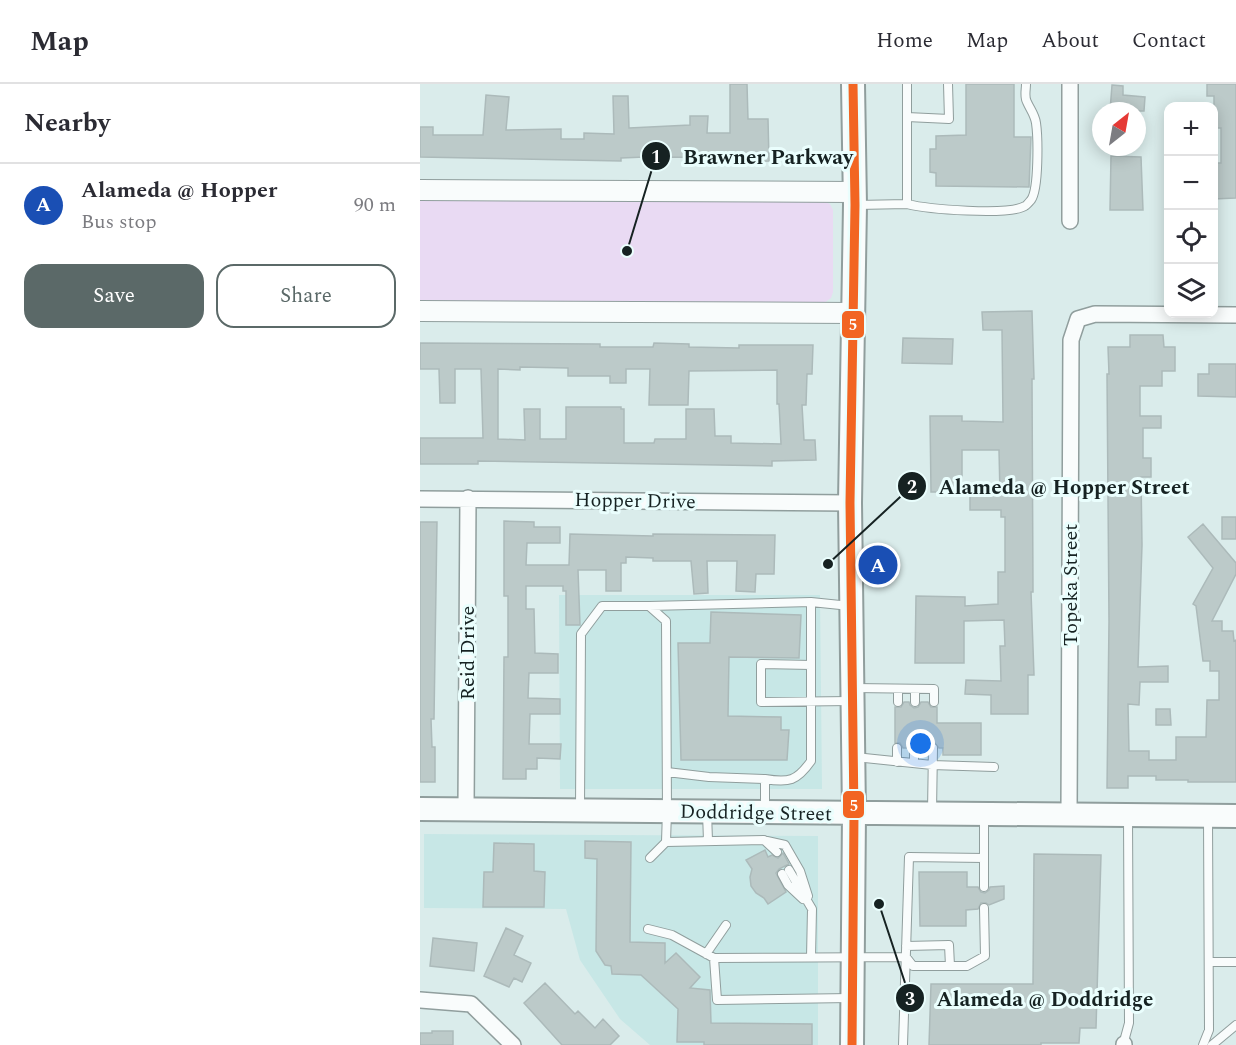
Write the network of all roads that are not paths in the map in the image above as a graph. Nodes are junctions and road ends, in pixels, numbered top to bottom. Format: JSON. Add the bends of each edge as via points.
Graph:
{"nodes":[{"id":1,"x":853,"y":84,"type":"edge"},
{"id":2,"x":907,"y":84,"type":"edge"},
{"id":3,"x":948,"y":84,"type":"edge"},
{"id":4,"x":1026,"y":84,"type":"edge"},
{"id":5,"x":1070,"y":84,"type":"edge"},
{"id":6,"x":907,"y":117,"type":"junction"},
{"id":7,"x":420,"y":190,"type":"edge"},
{"id":8,"x":855,"y":198,"type":"junction"},
{"id":9,"x":907,"y":204,"type":"junction"},
{"id":10,"x":1070,"y":221,"type":"dead end"},
{"id":11,"x":420,"y":311,"type":"edge"},
{"id":12,"x":854,"y":313,"type":"junction"},
{"id":13,"x":1236,"y":315,"type":"edge"},
{"id":14,"x":468,"y":498,"type":"junction"},
{"id":15,"x":420,"y":499,"type":"edge"},
{"id":16,"x":849,"y":503,"type":"junction"},
{"id":17,"x":811,"y":602,"type":"junction"},
{"id":18,"x":650,"y":606,"type":"junction"},
{"id":19,"x":851,"y":606,"type":"junction"},
{"id":20,"x":811,"y":665,"type":"junction"},
{"id":21,"x":898,"y":689,"type":"junction"},
{"id":22,"x":915,"y":689,"type":"junction"},
{"id":23,"x":852,"y":694,"type":"junction"},
{"id":24,"x":811,"y":701,"type":"junction"},
{"id":25,"x":898,"y":702,"type":"dead end"},
{"id":26,"x":915,"y":702,"type":"dead end"},
{"id":27,"x":933,"y":702,"type":"dead end"},
{"id":28,"x":897,"y":748,"type":"dead end"},
{"id":29,"x":914,"y":748,"type":"dead end"},
{"id":30,"x":933,"y":748,"type":"dead end"},
{"id":31,"x":853,"y":757,"type":"junction"},
{"id":32,"x":897,"y":762,"type":"junction"},
{"id":33,"x":914,"y":763,"type":"junction"},
{"id":34,"x":933,"y":765,"type":"junction"},
{"id":35,"x":994,"y":766,"type":"dead end"},
{"id":36,"x":667,"y":772,"type":"junction"},
{"id":37,"x":765,"y":779,"type":"junction"},
{"id":38,"x":420,"y":808,"type":"edge"},
{"id":39,"x":466,"y":808,"type":"junction"},
{"id":40,"x":580,"y":810,"type":"junction"},
{"id":41,"x":667,"y":811,"type":"junction"},
{"id":42,"x":707,"y":811,"type":"junction"},
{"id":43,"x":765,"y":812,"type":"junction"},
{"id":44,"x":854,"y":814,"type":"junction"},
{"id":45,"x":932,"y":814,"type":"junction"},
{"id":46,"x":984,"y":814,"type":"junction"},
{"id":47,"x":1069,"y":815,"type":"junction"},
{"id":48,"x":1128,"y":815,"type":"junction"},
{"id":49,"x":1208,"y":816,"type":"junction"},
{"id":50,"x":1236,"y":816,"type":"edge"},
{"id":51,"x":764,"y":840,"type":"junction"},
{"id":52,"x":708,"y":841,"type":"junction"},
{"id":53,"x":666,"y":842,"type":"junction"},
{"id":54,"x":774,"y":854,"type":"dead end"},
{"id":55,"x":650,"y":858,"type":"dead end"},
{"id":56,"x":984,"y":858,"type":"junction"},
{"id":57,"x":786,"y":872,"type":"dead end"},
{"id":58,"x":984,"y":887,"type":"dead end"},
{"id":59,"x":984,"y":908,"type":"dead end"},
{"id":60,"x":812,"y":909,"type":"junction"},
{"id":61,"x":726,"y":925,"type":"dead end"},
{"id":62,"x":648,"y":929,"type":"dead end"},
{"id":63,"x":906,"y":946,"type":"junction"},
{"id":64,"x":706,"y":954,"type":"junction"},
{"id":65,"x":853,"y":956,"type":"junction"},
{"id":66,"x":811,"y":957,"type":"junction"},
{"id":67,"x":906,"y":957,"type":"junction"},
{"id":68,"x":714,"y":958,"type":"junction"},
{"id":69,"x":1209,"y":962,"type":"junction"},
{"id":70,"x":1236,"y":962,"type":"edge"},
{"id":71,"x":950,"y":966,"type":"junction"},
{"id":72,"x":853,"y":998,"type":"junction"},
{"id":73,"x":420,"y":1000,"type":"edge"},
{"id":74,"x":1236,"y":1025,"type":"edge"},
{"id":75,"x":513,"y":1045,"type":"edge"},
{"id":76,"x":852,"y":1045,"type":"edge"},
{"id":77,"x":903,"y":1045,"type":"edge"},
{"id":78,"x":1124,"y":1045,"type":"edge"},
{"id":79,"x":1203,"y":1045,"type":"edge"},
{"id":80,"x":1212,"y":1045,"type":"edge"}],
"edges":[{"from":1,"to":8,"type":"main road"},
{"from":2,"to":6,"type":"lane"},
{"from":3,"to":6,"type":"lane","via":[[949,119]]},
{"from":4,"to":9,"type":"lane","via":[[1025,100],[1036,119],[1037,142],[1035,193],[1026,206],[957,210]]},
{"from":5,"to":10,"type":"street"},
{"from":6,"to":9,"type":"lane"},
{"from":7,"to":8,"type":"street"},
{"from":8,"to":9,"type":"lane"},
{"from":8,"to":12,"type":"main road"},
{"from":11,"to":12,"type":"street"},
{"from":12,"to":16,"type":"main road"},
{"from":13,"to":47,"type":"street","name":"Topeka Street","via":[[1095,314],[1077,319],[1071,340]]},
{"from":14,"to":15,"type":"street","name":"Hopper Drive"},
{"from":14,"to":16,"type":"street","name":"Hopper Drive"},
{"from":14,"to":39,"type":"street","name":"Reid Drive"},
{"from":16,"to":19,"type":"main road"},
{"from":17,"to":18,"type":"lane"},
{"from":17,"to":19,"type":"lane"},
{"from":17,"to":20,"type":"lane"},
{"from":18,"to":36,"type":"lane","via":[[666,621]]},
{"from":18,"to":40,"type":"lane","via":[[602,606],[581,634]]},
{"from":19,"to":23,"type":"main road"},
{"from":20,"to":24,"type":"lane"},
{"from":20,"to":24,"type":"lane","via":[[762,664],[761,702]]},
{"from":21,"to":22,"type":"lane"},
{"from":21,"to":23,"type":"lane"},
{"from":21,"to":25,"type":"lane"},
{"from":22,"to":26,"type":"lane"},
{"from":22,"to":27,"type":"lane","via":[[934,689]]},
{"from":23,"to":24,"type":"lane"},
{"from":23,"to":31,"type":"main road"},
{"from":24,"to":37,"type":"lane","via":[[811,760],[793,779],[783,783]]},
{"from":28,"to":32,"type":"lane"},
{"from":29,"to":33,"type":"lane"},
{"from":30,"to":34,"type":"lane"},
{"from":31,"to":32,"type":"lane"},
{"from":31,"to":44,"type":"main road"},
{"from":32,"to":33,"type":"lane"},
{"from":33,"to":34,"type":"lane"},
{"from":34,"to":35,"type":"lane"},
{"from":34,"to":45,"type":"lane"},
{"from":36,"to":37,"type":"lane"},
{"from":36,"to":41,"type":"lane"},
{"from":37,"to":43,"type":"lane"},
{"from":38,"to":39,"type":"main road","name":"Doddridge Street"},
{"from":39,"to":40,"type":"main road","name":"Doddridge Street"},
{"from":40,"to":41,"type":"main road","name":"Doddridge Street"},
{"from":41,"to":42,"type":"main road","name":"Doddridge Street"},
{"from":41,"to":53,"type":"lane"},
{"from":42,"to":43,"type":"main road","name":"Doddridge Street"},
{"from":42,"to":52,"type":"lane"},
{"from":43,"to":44,"type":"main road","name":"Doddridge Street"},
{"from":44,"to":45,"type":"main road","name":"Doddridge Street"},
{"from":44,"to":65,"type":"main road"},
{"from":45,"to":46,"type":"main road","name":"Doddridge Street"},
{"from":46,"to":47,"type":"main road","name":"Doddridge Street"},
{"from":46,"to":56,"type":"lane"},
{"from":47,"to":48,"type":"main road","name":"Doddridge Street"},
{"from":48,"to":49,"type":"main road","name":"Doddridge Street"},
{"from":48,"to":78,"type":"lane","via":[[1129,1023]]},
{"from":49,"to":50,"type":"main road","name":"Doddridge Street"},
{"from":49,"to":69,"type":"lane"},
{"from":51,"to":52,"type":"lane"},
{"from":51,"to":54,"type":"lane"},
{"from":51,"to":60,"type":"lane","via":[[785,845],[800,871]]},
{"from":52,"to":53,"type":"lane"},
{"from":53,"to":55,"type":"lane"},
{"from":56,"to":58,"type":"lane"},
{"from":56,"to":63,"type":"lane","via":[[909,857]]},
{"from":57,"to":60,"type":"lane"},
{"from":59,"to":71,"type":"lane","via":[[985,956],[967,966]]},
{"from":60,"to":66,"type":"lane"},
{"from":61,"to":64,"type":"lane"},
{"from":62,"to":64,"type":"lane","via":[[672,935]]},
{"from":63,"to":67,"type":"lane"},
{"from":63,"to":71,"type":"lane","via":[[949,945]]},
{"from":64,"to":68,"type":"lane"},
{"from":65,"to":66,"type":"lane"},
{"from":65,"to":67,"type":"lane"},
{"from":65,"to":72,"type":"main road"},
{"from":66,"to":68,"type":"lane"},
{"from":67,"to":71,"type":"lane","via":[[913,966]]},
{"from":67,"to":77,"type":"lane"},
{"from":68,"to":72,"type":"lane","via":[[717,1000]]},
{"from":69,"to":70,"type":"lane"},
{"from":69,"to":79,"type":"lane","via":[[1209,1030]]},
{"from":72,"to":76,"type":"main road"},
{"from":73,"to":75,"type":"street","via":[[471,1004]]},
{"from":74,"to":80,"type":"lane"}]}
